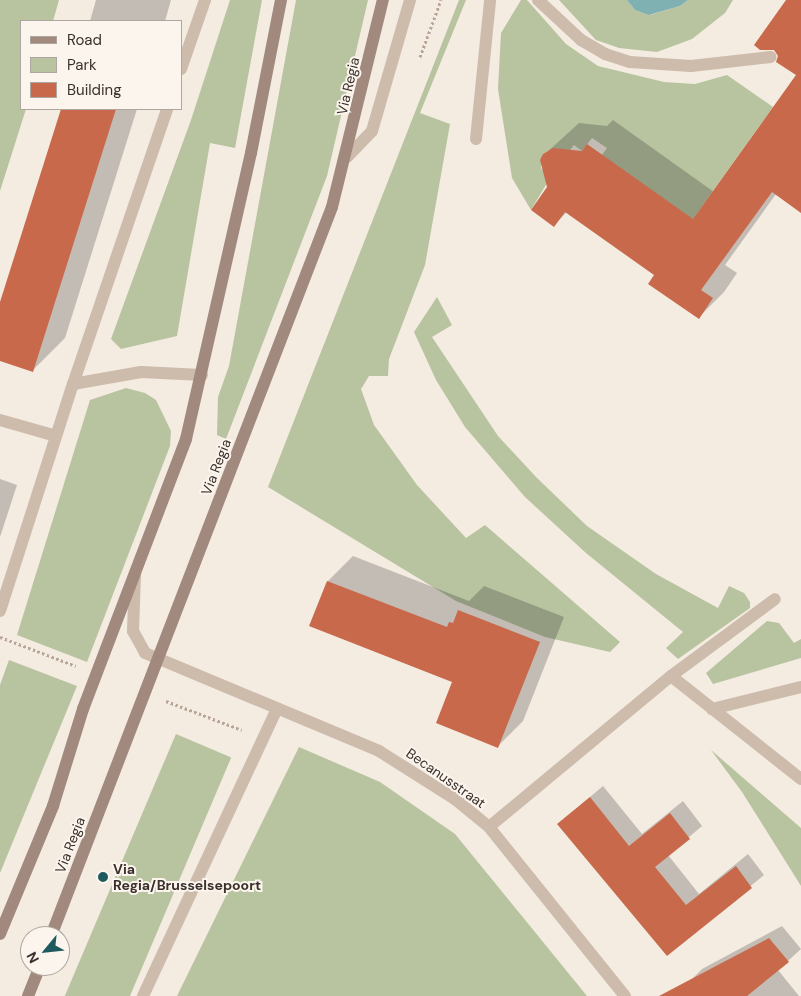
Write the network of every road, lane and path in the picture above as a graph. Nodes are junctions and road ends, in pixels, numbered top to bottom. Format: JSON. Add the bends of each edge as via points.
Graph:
{"nodes":[{"id":1,"x":205,"y":0,"type":"edge"},
{"id":2,"x":281,"y":0,"type":"edge"},
{"id":3,"x":383,"y":0,"type":"edge"},
{"id":4,"x":410,"y":0,"type":"edge"},
{"id":5,"x":490,"y":0,"type":"edge"},
{"id":6,"x":538,"y":0,"type":"edge"},
{"id":7,"x":770,"y":57,"type":"dead end"},
{"id":8,"x":182,"y":66,"type":"edge"},
{"id":9,"x":167,"y":110,"type":"edge"},
{"id":10,"x":476,"y":140,"type":"dead end"},
{"id":11,"x":347,"y":157,"type":"junction"},
{"id":12,"x":202,"y":375,"type":"junction"},
{"id":13,"x":72,"y":384,"type":"junction"},
{"id":14,"x":0,"y":420,"type":"edge"},
{"id":15,"x":56,"y":436,"type":"junction"},
{"id":16,"x":135,"y":572,"type":"junction"},
{"id":17,"x":775,"y":599,"type":"dead end"},
{"id":18,"x":0,"y":612,"type":"edge"},
{"id":19,"x":157,"y":660,"type":"junction"},
{"id":20,"x":672,"y":676,"type":"junction"},
{"id":21,"x":801,"y":687,"type":"edge"},
{"id":22,"x":277,"y":709,"type":"junction"},
{"id":23,"x":712,"y":709,"type":"junction"},
{"id":24,"x":801,"y":778,"type":"edge"},
{"id":25,"x":489,"y":827,"type":"junction"},
{"id":26,"x":55,"y":926,"type":"edge"},
{"id":27,"x":0,"y":934,"type":"edge"},
{"id":28,"x":36,"y":976,"type":"edge"},
{"id":29,"x":28,"y":996,"type":"edge"},
{"id":30,"x":143,"y":996,"type":"edge"},
{"id":31,"x":625,"y":996,"type":"edge"}],
"edges":[{"from":1,"to":8,"type":"street"},
{"from":2,"to":12,"type":"main road","via":[[252,153]]},
{"from":3,"to":11,"type":"main road","name":"Via Regia"},
{"from":4,"to":11,"type":"street","via":[[372,131]]},
{"from":5,"to":10,"type":"street"},
{"from":6,"to":7,"type":"street","via":[[581,40],[605,54],[630,62],[691,66]]},
{"from":9,"to":13,"type":"street"},
{"from":11,"to":19,"type":"main road","name":"Via Regia","via":[[315,254]]},
{"from":12,"to":13,"type":"street","via":[[141,372]]},
{"from":12,"to":16,"type":"main road","via":[[186,439]]},
{"from":13,"to":15,"type":"street"},
{"from":14,"to":15,"type":"street"},
{"from":15,"to":18,"type":"street"},
{"from":16,"to":19,"type":"street","name":"Becanusstraat","via":[[134,631],[140,648]]},
{"from":16,"to":27,"type":"main road","via":[[82,709],[53,806]]},
{"from":17,"to":20,"type":"street"},
{"from":19,"to":22,"type":"street","name":"Becanusstraat"},
{"from":19,"to":26,"type":"main road","name":"Via Regia"},
{"from":20,"to":23,"type":"street"},
{"from":20,"to":25,"type":"street"},
{"from":21,"to":23,"type":"street"},
{"from":22,"to":25,"type":"street","name":"Becanusstraat","via":[[379,751],[420,774]]},
{"from":22,"to":30,"type":"street"},
{"from":23,"to":24,"type":"street"},
{"from":25,"to":31,"type":"street","name":"Becanusstraat"},
{"from":28,"to":29,"type":"main road"}]}
